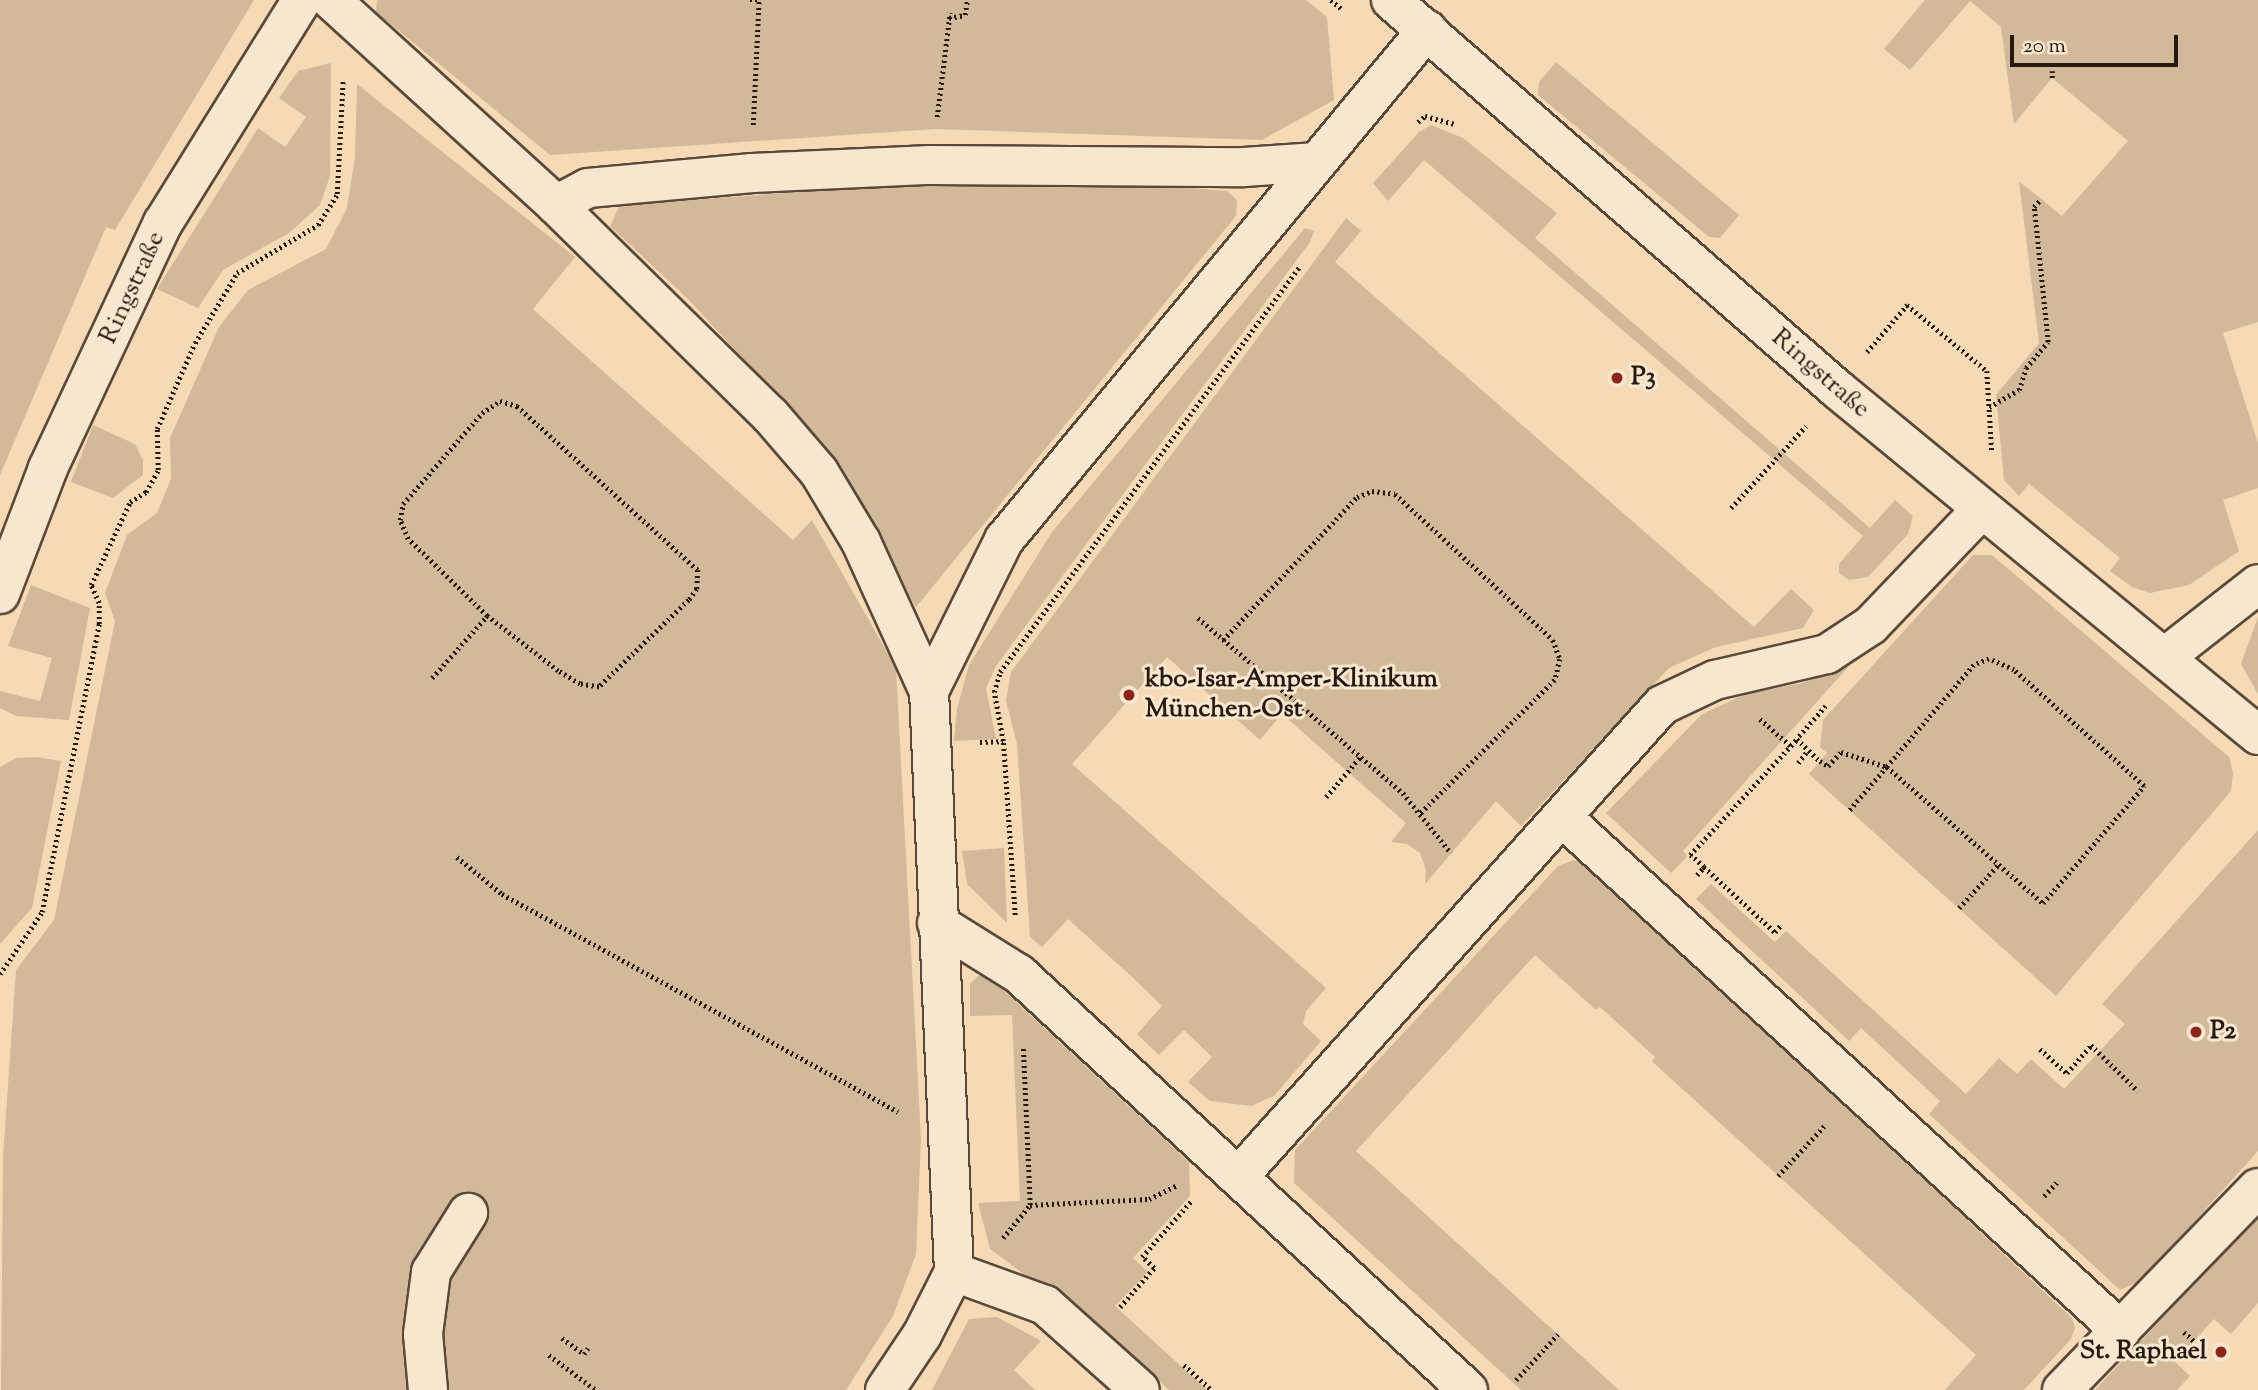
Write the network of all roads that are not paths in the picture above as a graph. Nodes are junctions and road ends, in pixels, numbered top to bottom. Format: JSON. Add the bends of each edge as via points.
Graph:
{"nodes":[{"id":1,"x":302,"y":0,"type":"edge"},
{"id":2,"x":1391,"y":0,"type":"edge"},
{"id":3,"x":341,"y":9,"type":"edge"},
{"id":4,"x":1427,"y":30,"type":"junction"},
{"id":5,"x":1317,"y":162,"type":"junction"},
{"id":6,"x":556,"y":205,"type":"junction"},
{"id":7,"x":1981,"y":510,"type":"junction"},
{"id":8,"x":2258,"y":584,"type":"edge"},
{"id":9,"x":0,"y":594,"type":"edge"},
{"id":10,"x":2165,"y":656,"type":"junction"},
{"id":11,"x":929,"y":691,"type":"junction"},
{"id":12,"x":2258,"y":735,"type":"edge"},
{"id":13,"x":1562,"y":817,"type":"junction"},
{"id":14,"x":937,"y":923,"type":"junction"},
{"id":15,"x":1225,"y":1165,"type":"junction"},
{"id":16,"x":2258,"y":1188,"type":"edge"},
{"id":17,"x":468,"y":1213,"type":"dead end"},
{"id":18,"x":965,"y":1277,"type":"junction"},
{"id":19,"x":2120,"y":1331,"type":"junction"},
{"id":20,"x":428,"y":1390,"type":"edge"},
{"id":21,"x":885,"y":1390,"type":"edge"},
{"id":22,"x":1140,"y":1390,"type":"edge"},
{"id":23,"x":1468,"y":1390,"type":"edge"},
{"id":24,"x":2062,"y":1390,"type":"edge"}],
"edges":[{"from":1,"to":9,"type":"lane","name":"Ringstraße","via":[[163,223],[48,468]]},
{"from":2,"to":4,"type":"lane","name":"Ringstraße"},
{"from":3,"to":6,"type":"lane"},
{"from":4,"to":5,"type":"lane"},
{"from":4,"to":7,"type":"lane","name":"Ringstraße"},
{"from":5,"to":6,"type":"lane","via":[[1244,167],[931,165],[751,173],[589,188]]},
{"from":5,"to":11,"type":"lane","via":[[1004,540]]},
{"from":6,"to":11,"type":"lane","via":[[770,415],[819,472],[861,542]]},
{"from":7,"to":10,"type":"lane","name":"Ringstraße"},
{"from":7,"to":13,"type":"lane","via":[[1871,625],[1827,654],[1715,680],[1662,705]]},
{"from":8,"to":10,"type":"lane"},
{"from":10,"to":12,"type":"lane","name":"Ringstraße"},
{"from":11,"to":14,"type":"lane"},
{"from":13,"to":15,"type":"lane"},
{"from":13,"to":19,"type":"lane"},
{"from":14,"to":15,"type":"lane","via":[[1019,974]]},
{"from":14,"to":18,"type":"lane"},
{"from":15,"to":23,"type":"lane"},
{"from":16,"to":19,"type":"lane"},
{"from":17,"to":20,"type":"lane","via":[[431,1272],[423,1334]]},
{"from":18,"to":21,"type":"lane"},
{"from":18,"to":22,"type":"lane","via":[[1045,1305]]},
{"from":19,"to":24,"type":"lane"}]}
